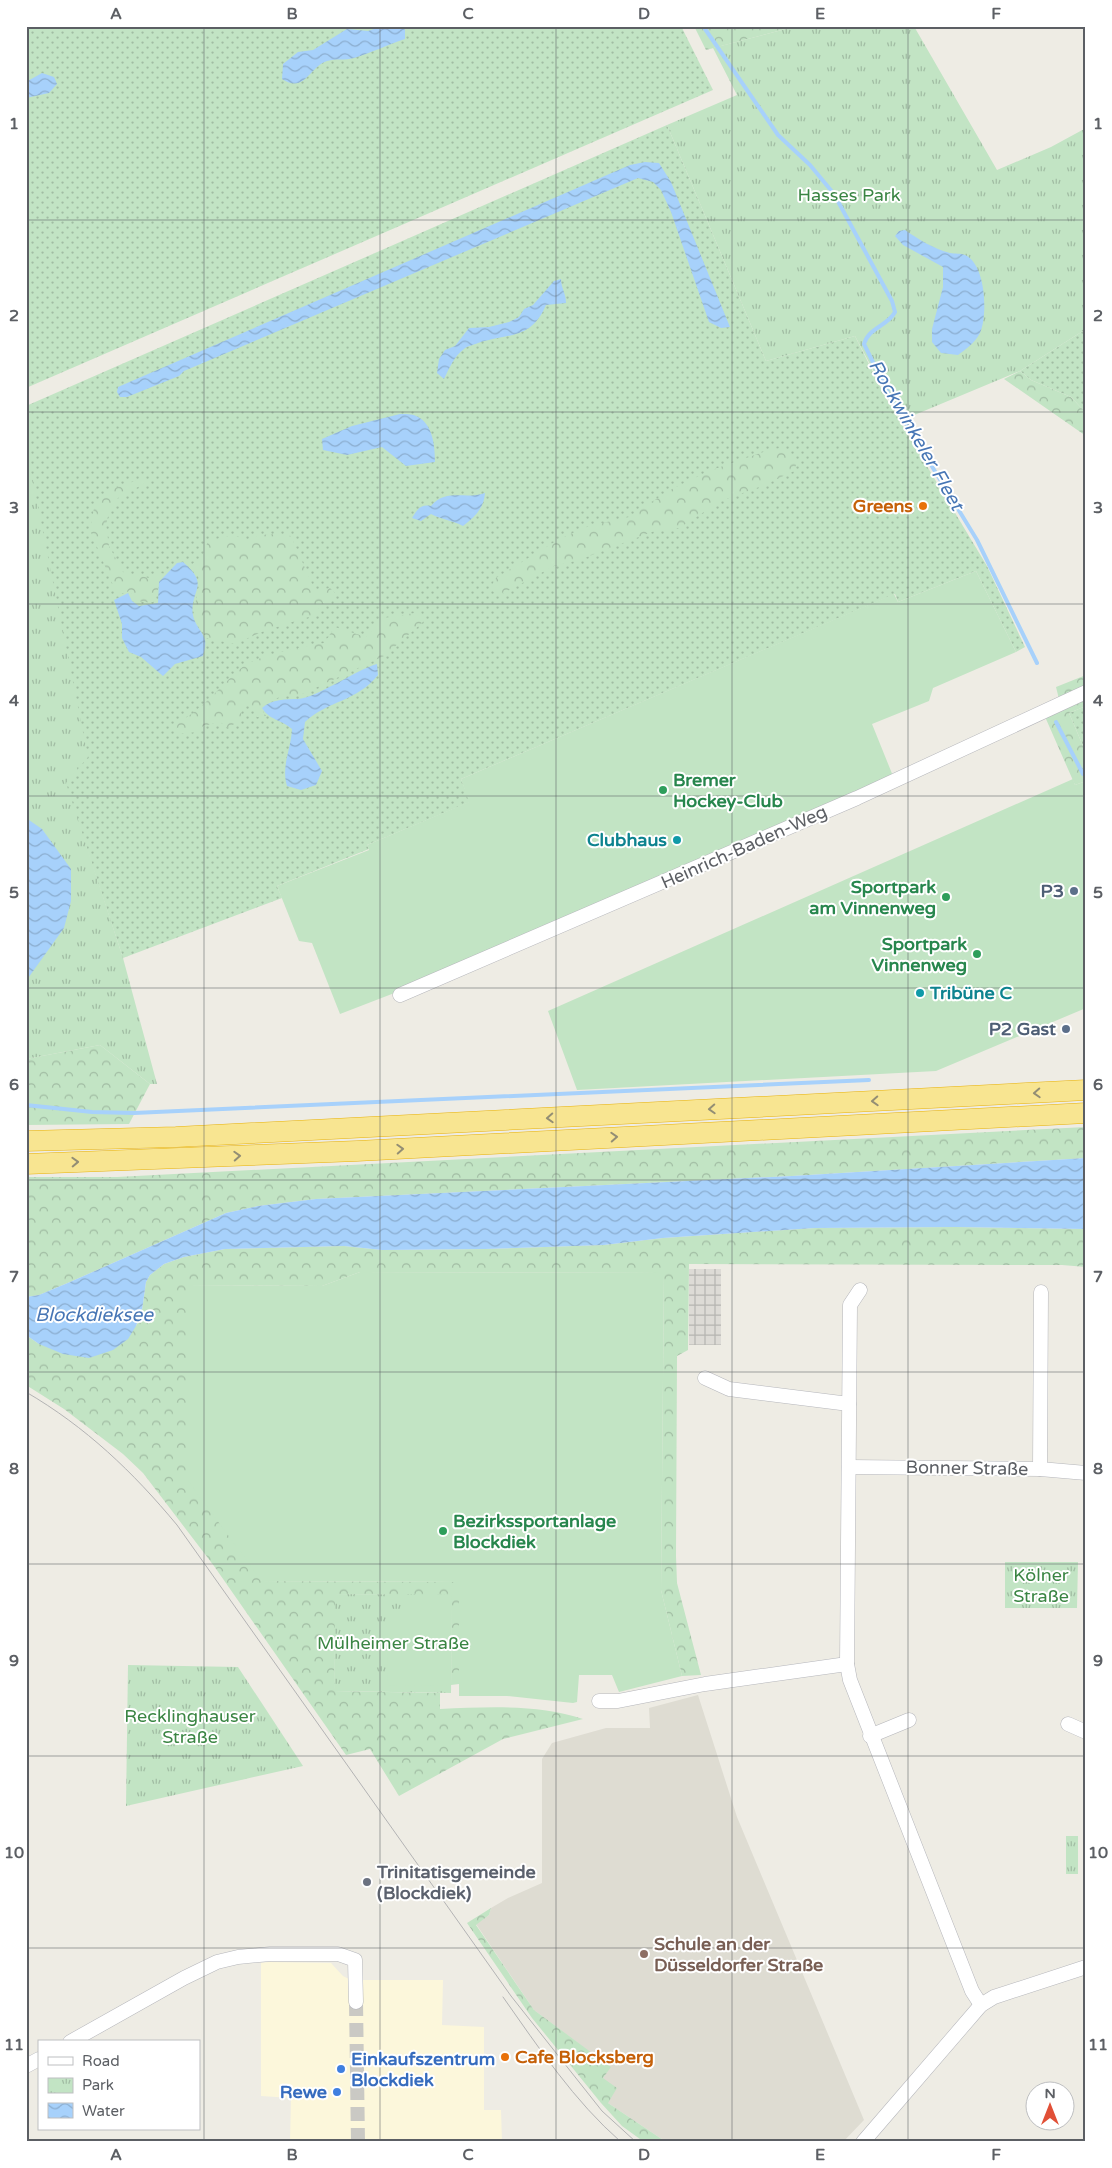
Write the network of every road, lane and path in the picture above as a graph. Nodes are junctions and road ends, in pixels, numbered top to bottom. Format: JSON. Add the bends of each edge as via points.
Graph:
{"nodes":[{"id":1,"x":1086,"y":692,"type":"edge"},
{"id":2,"x":400,"y":995,"type":"dead end"},
{"id":3,"x":1086,"y":1090,"type":"edge"},
{"id":4,"x":1086,"y":1113,"type":"edge"},
{"id":5,"x":26,"y":1141,"type":"edge"},
{"id":6,"x":26,"y":1164,"type":"edge"},
{"id":7,"x":860,"y":1290,"type":"dead end"},
{"id":8,"x":1041,"y":1292,"type":"dead end"},
{"id":9,"x":704,"y":1378,"type":"dead end"},
{"id":10,"x":849,"y":1404,"type":"junction"},
{"id":11,"x":849,"y":1467,"type":"junction"},
{"id":12,"x":1040,"y":1469,"type":"junction"},
{"id":13,"x":1086,"y":1473,"type":"edge"},
{"id":14,"x":847,"y":1664,"type":"junction"},
{"id":15,"x":600,"y":1701,"type":"dead end"},
{"id":16,"x":909,"y":1720,"type":"dead end"},
{"id":17,"x":1068,"y":1724,"type":"dead end"},
{"id":18,"x":1086,"y":1732,"type":"edge"},
{"id":19,"x":870,"y":1736,"type":"junction"},
{"id":20,"x":1086,"y":1967,"type":"edge"},
{"id":21,"x":356,"y":2002,"type":"tunnel mouth"},
{"id":22,"x":981,"y":2005,"type":"junction"},
{"id":23,"x":74,"y":2040,"type":"edge"},
{"id":24,"x":38,"y":2060,"type":"edge"},
{"id":25,"x":26,"y":2066,"type":"edge"},
{"id":26,"x":864,"y":2142,"type":"edge"}],
"edges":[{"from":1,"to":2,"type":"street","name":"Heinrich-Baden-Weg","via":[[856,798]]},
{"from":3,"to":5,"type":"highway","one_way":true,"via":[[176,1137]]},
{"from":6,"to":4,"type":"highway","one_way":true,"via":[[357,1151]]},
{"from":7,"to":10,"type":"street","via":[[850,1305]]},
{"from":8,"to":12,"type":"street"},
{"from":9,"to":10,"type":"street","via":[[729,1389]]},
{"from":10,"to":11,"type":"street"},
{"from":11,"to":12,"type":"street","name":"Bonner Straße"},
{"from":11,"to":14,"type":"street"},
{"from":12,"to":13,"type":"street","name":"Bonner Straße"},
{"from":14,"to":15,"type":"street","via":[[704,1684],[618,1701]]},
{"from":14,"to":19,"type":"street"},
{"from":16,"to":19,"type":"street"},
{"from":17,"to":18,"type":"street"},
{"from":19,"to":22,"type":"street","via":[[972,1990]]},
{"from":20,"to":22,"type":"street"},
{"from":21,"to":23,"type":"street","via":[[355,1960],[338,1954],[238,1957],[217,1962],[184,1978]]},
{"from":22,"to":26,"type":"street"},
{"from":24,"to":25,"type":"street"}]}
